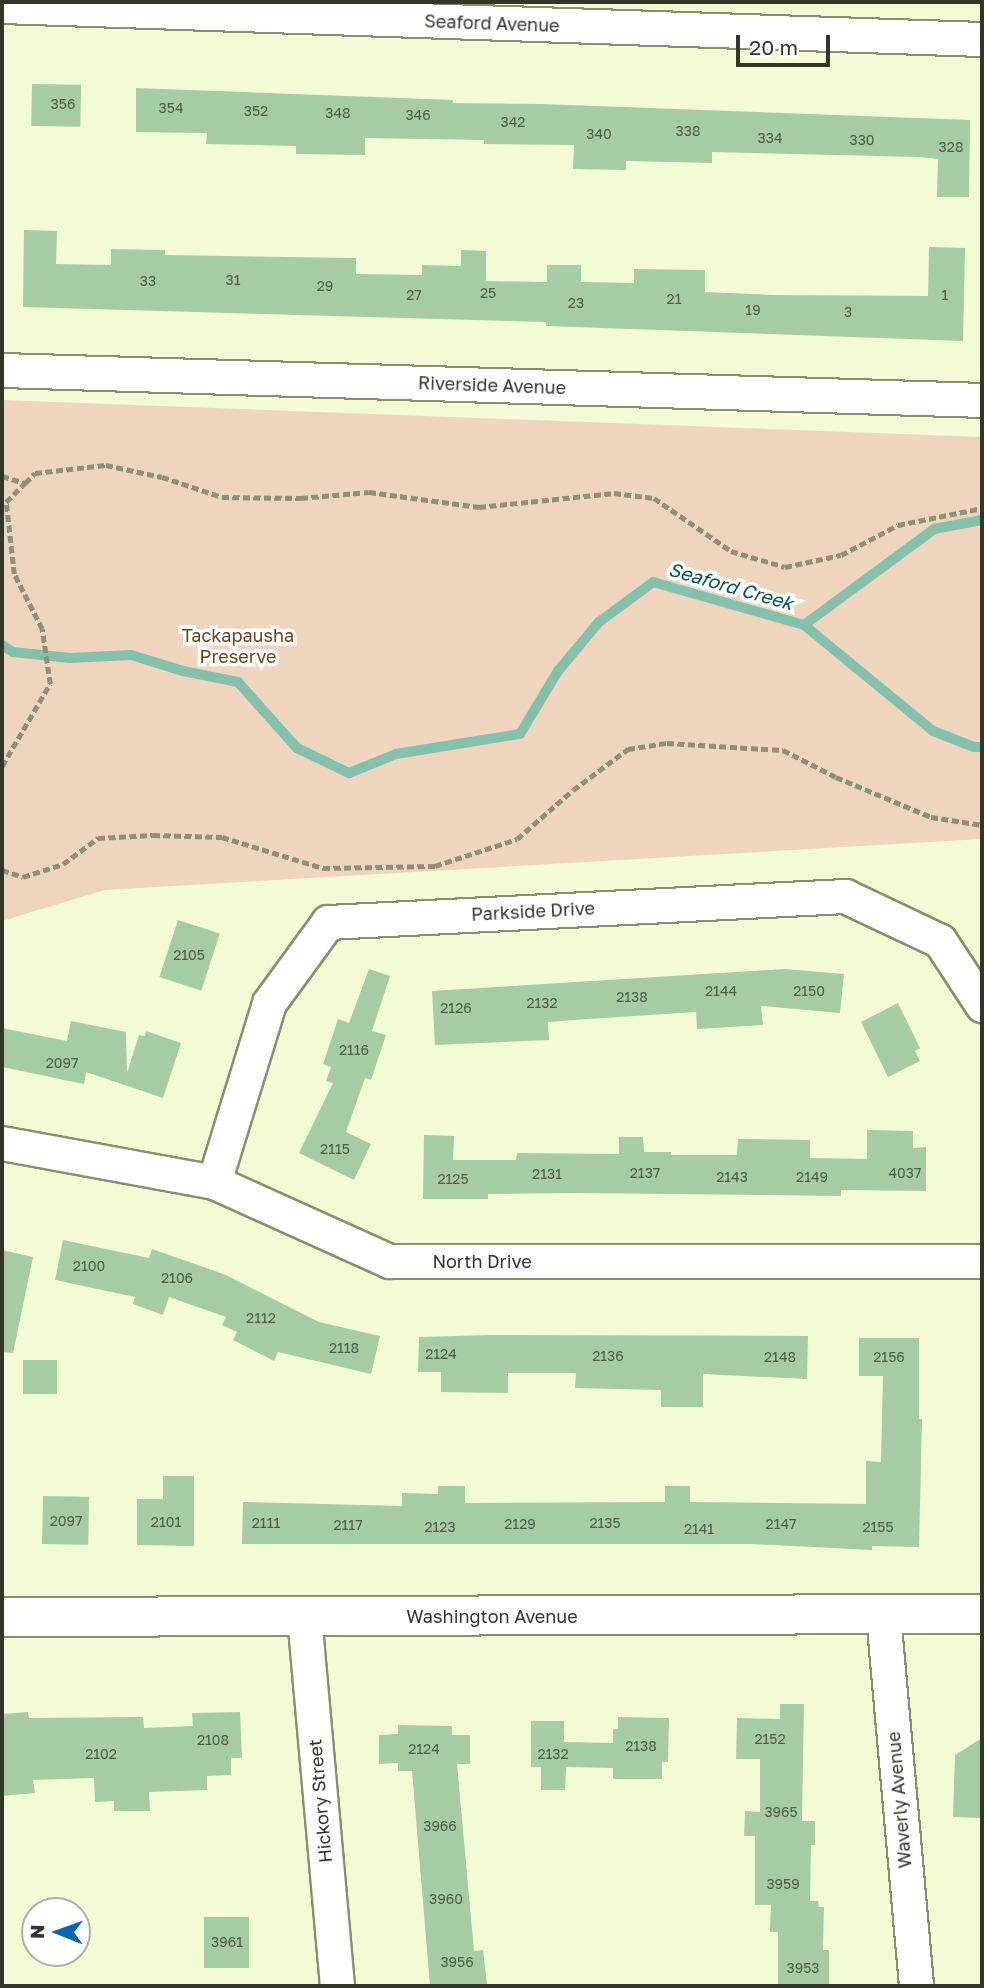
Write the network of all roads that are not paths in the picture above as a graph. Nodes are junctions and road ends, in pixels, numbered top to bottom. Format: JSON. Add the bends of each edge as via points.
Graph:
{"nodes":[{"id":1,"x":2,"y":6,"type":"edge"},
{"id":2,"x":331,"y":9,"type":"edge"},
{"id":3,"x":691,"y":16,"type":"edge"},
{"id":4,"x":982,"y":40,"type":"edge"},
{"id":5,"x":2,"y":370,"type":"edge"},
{"id":6,"x":982,"y":400,"type":"edge"},
{"id":7,"x":982,"y":1005,"type":"edge"},
{"id":8,"x":2,"y":1143,"type":"edge"},
{"id":9,"x":214,"y":1182,"type":"junction"},
{"id":10,"x":982,"y":1261,"type":"edge"},
{"id":11,"x":982,"y":1614,"type":"edge"},
{"id":12,"x":883,"y":1615,"type":"junction"},
{"id":13,"x":304,"y":1616,"type":"junction"},
{"id":14,"x":2,"y":1617,"type":"edge"},
{"id":15,"x":337,"y":1986,"type":"edge"},
{"id":16,"x":916,"y":1986,"type":"edge"}],
"edges":[{"from":1,"to":2,"type":"street","name":"Seaford Avenue"},
{"from":2,"to":3,"type":"street","name":"Seaford Avenue"},
{"from":3,"to":4,"type":"street","name":"Seaford Avenue"},
{"from":5,"to":6,"type":"street","name":"Riverside Avenue"},
{"from":7,"to":9,"type":"street","name":"Parkside Drive","via":[[940,941],[845,896],[328,922],[269,1003]]},
{"from":8,"to":9,"type":"street","name":"North Drive"},
{"from":9,"to":10,"type":"street","name":"North Drive","via":[[389,1261]]},
{"from":11,"to":12,"type":"street","name":"Washington Avenue"},
{"from":12,"to":13,"type":"street","name":"Washington Avenue"},
{"from":12,"to":16,"type":"street","name":"Waverly Avenue"},
{"from":13,"to":14,"type":"street","name":"Washington Avenue"},
{"from":13,"to":15,"type":"street","name":"Hickory Street"}]}
